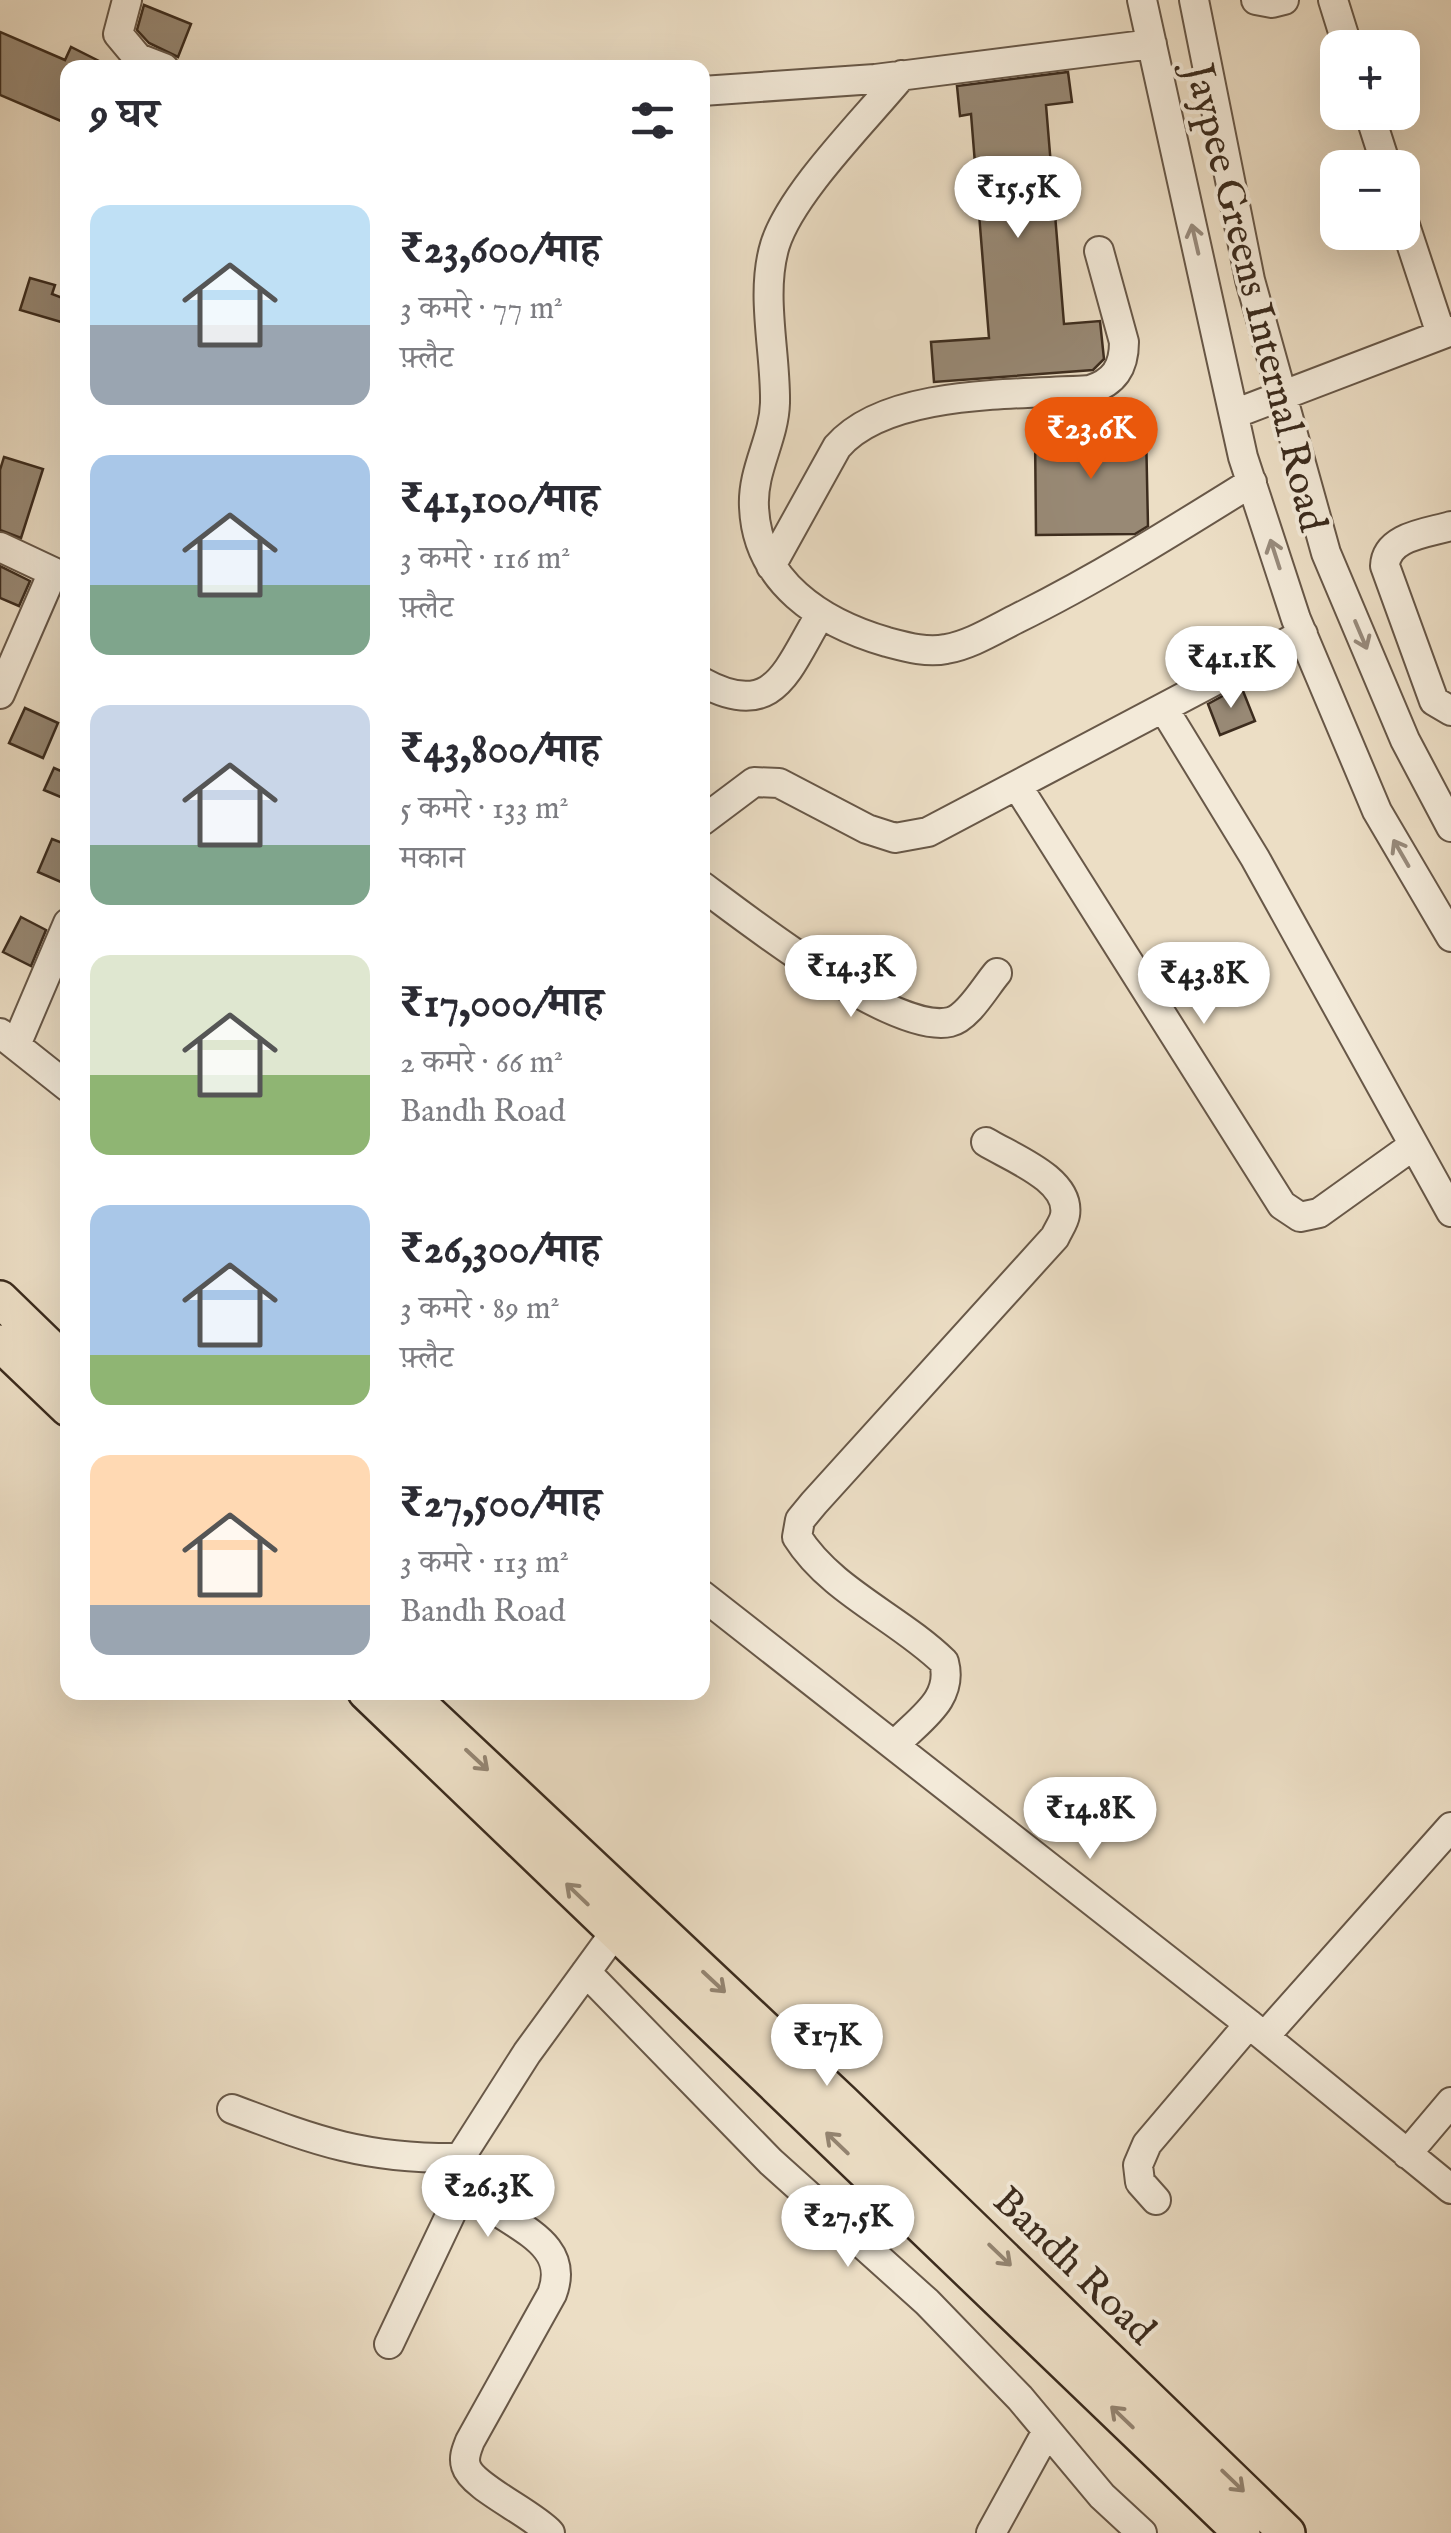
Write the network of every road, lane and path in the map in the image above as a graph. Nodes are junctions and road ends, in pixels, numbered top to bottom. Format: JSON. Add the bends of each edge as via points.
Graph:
{"nodes":[{"id":1,"x":127,"y":0,"type":"edge"},
{"id":2,"x":1142,"y":0,"type":"edge"},
{"id":3,"x":1194,"y":0,"type":"edge"},
{"id":4,"x":1256,"y":0,"type":"edge"},
{"id":5,"x":1284,"y":0,"type":"edge"},
{"id":6,"x":1333,"y":0,"type":"edge"},
{"id":7,"x":1342,"y":30,"type":"edge"},
{"id":8,"x":1152,"y":44,"type":"junction"},
{"id":9,"x":143,"y":60,"type":"edge"},
{"id":10,"x":902,"y":75,"type":"junction"},
{"id":11,"x":710,"y":90,"type":"edge"},
{"id":12,"x":1415,"y":250,"type":"edge"},
{"id":13,"x":1099,"y":251,"type":"dead end"},
{"id":14,"x":1446,"y":332,"type":"edge"},
{"id":15,"x":1283,"y":398,"type":"junction"},
{"id":16,"x":1234,"y":414,"type":"junction"},
{"id":17,"x":1252,"y":482,"type":"junction"},
{"id":18,"x":1451,"y":526,"type":"edge"},
{"id":19,"x":0,"y":547,"type":"edge"},
{"id":20,"x":771,"y":566,"type":"junction"},
{"id":21,"x":60,"y":575,"type":"edge"},
{"id":22,"x":820,"y":614,"type":"junction"},
{"id":23,"x":1303,"y":634,"type":"junction"},
{"id":24,"x":710,"y":685,"type":"edge"},
{"id":25,"x":0,"y":694,"type":"edge"},
{"id":26,"x":1164,"y":709,"type":"junction"},
{"id":27,"x":1451,"y":711,"type":"edge"},
{"id":28,"x":1018,"y":787,"type":"junction"},
{"id":29,"x":710,"y":815,"type":"edge"},
{"id":30,"x":1451,"y":827,"type":"edge"},
{"id":31,"x":710,"y":892,"type":"edge"},
{"id":32,"x":1451,"y":937,"type":"edge"},
{"id":33,"x":60,"y":938,"type":"edge"},
{"id":34,"x":997,"y":972,"type":"dead end"},
{"id":35,"x":8,"y":1039,"type":"edge"},
{"id":36,"x":60,"y":1081,"type":"edge"},
{"id":37,"x":986,"y":1142,"type":"dead end"},
{"id":38,"x":1414,"y":1145,"type":"junction"},
{"id":39,"x":1451,"y":1212,"type":"edge"},
{"id":40,"x":0,"y":1299,"type":"edge"},
{"id":41,"x":8,"y":1344,"type":"edge"},
{"id":42,"x":60,"y":1361,"type":"edge"},
{"id":43,"x":60,"y":1399,"type":"edge"},
{"id":44,"x":710,"y":1600,"type":"edge"},
{"id":45,"x":374,"y":1700,"type":"edge"},
{"id":46,"x":415,"y":1700,"type":"edge"},
{"id":47,"x":895,"y":1745,"type":"junction"},
{"id":48,"x":1451,"y":1827,"type":"edge"},
{"id":49,"x":616,"y":1932,"type":"junction"},
{"id":50,"x":586,"y":1972,"type":"junction"},
{"id":51,"x":1257,"y":2030,"type":"junction"},
{"id":52,"x":1451,"y":2102,"type":"edge"},
{"id":53,"x":232,"y":2109,"type":"dead end"},
{"id":54,"x":1407,"y":2154,"type":"junction"},
{"id":55,"x":463,"y":2171,"type":"junction"},
{"id":56,"x":1451,"y":2189,"type":"edge"},
{"id":57,"x":1156,"y":2200,"type":"dead end"},
{"id":58,"x":389,"y":2344,"type":"dead end"},
{"id":59,"x":1046,"y":2433,"type":"junction"},
{"id":60,"x":550,"y":2533,"type":"edge"},
{"id":61,"x":990,"y":2533,"type":"edge"},
{"id":62,"x":1142,"y":2533,"type":"edge"},
{"id":63,"x":1242,"y":2533,"type":"edge"},
{"id":64,"x":1287,"y":2533,"type":"edge"}],
"edges":[{"from":1,"to":9,"type":"street","via":[[118,34]]},
{"from":2,"to":8,"type":"street","name":"Jaypee Greens Internal Road"},
{"from":3,"to":15,"type":"street","name":"Jaypee Greens Internal Road","via":[[1250,280]]},
{"from":4,"to":5,"type":"street"},
{"from":6,"to":7,"type":"street"},
{"from":8,"to":10,"type":"street"},
{"from":16,"to":8,"type":"street","name":"Jaypee Greens Internal Road","one_way":true},
{"from":10,"to":11,"type":"street"},
{"from":10,"to":20,"type":"street","via":[[804,194],[775,244],[775,406],[754,490],[758,538]]},
{"from":12,"to":14,"type":"street"},
{"from":13,"to":20,"type":"street","via":[[1124,342],[1124,358],[1106,385],[904,408],[851,431]]},
{"from":14,"to":15,"type":"street"},
{"from":15,"to":16,"type":"street"},
{"from":15,"to":30,"type":"street","name":"Jaypee Greens Internal Road","one_way":true,"via":[[1326,552],[1405,740]]},
{"from":16,"to":17,"type":"street","name":"Jaypee Greens Internal Road"},
{"from":17,"to":22,"type":"street","via":[[1055,600],[947,649],[901,646]]},
{"from":23,"to":17,"type":"street","name":"Jaypee Greens Internal Road","one_way":true},
{"from":18,"to":27,"type":"street","via":[[1393,546],[1385,566],[1434,701]]},
{"from":19,"to":21,"type":"street"},
{"from":20,"to":22,"type":"street","via":[[794,596]]},
{"from":21,"to":25,"type":"street"},
{"from":22,"to":24,"type":"street","via":[[767,693],[738,697]]},
{"from":23,"to":26,"type":"street"},
{"from":32,"to":23,"type":"street","name":"Jaypee Greens Internal Road","one_way":true,"via":[[1377,811]]},
{"from":26,"to":28,"type":"street"},
{"from":26,"to":38,"type":"street"},
{"from":28,"to":29,"type":"street","via":[[928,832],[895,838],[779,783],[754,782]]},
{"from":28,"to":38,"type":"street","via":[[1282,1204],[1300,1217],[1319,1213]]},
{"from":31,"to":34,"type":"street","via":[[822,972],[915,1019],[949,1023],[961,1017]]},
{"from":33,"to":35,"type":"street"},
{"from":35,"to":36,"type":"street"},
{"from":37,"to":47,"type":"street","via":[[1062,1194],[1066,1214],[1056,1237],[814,1503],[797,1537],[807,1553],[944,1662],[943,1698]]},
{"from":38,"to":39,"type":"street"},
{"from":40,"to":41,"type":"main road"},
{"from":41,"to":42,"type":"main road"},
{"from":41,"to":43,"type":"main road"},
{"from":44,"to":47,"type":"street"},
{"from":49,"to":45,"type":"main road","name":"Bandh Road","one_way":true},
{"from":46,"to":64,"type":"main road","name":"Bandh Road","one_way":true},
{"from":47,"to":51,"type":"street"},
{"from":48,"to":51,"type":"street"},
{"from":49,"to":50,"type":"street"},
{"from":63,"to":49,"type":"main road","name":"Bandh Road","one_way":true},
{"from":50,"to":55,"type":"street","via":[[489,2109]]},
{"from":50,"to":59,"type":"street","via":[[770,2162],[926,2302]]},
{"from":51,"to":54,"type":"street"},
{"from":51,"to":57,"type":"street","via":[[1141,2154],[1140,2182]]},
{"from":52,"to":54,"type":"street"},
{"from":53,"to":55,"type":"street","via":[[322,2143]]},
{"from":54,"to":56,"type":"street"},
{"from":55,"to":58,"type":"street"},
{"from":55,"to":60,"type":"street","via":[[556,2263],[552,2294],[465,2458],[474,2478]]},
{"from":59,"to":61,"type":"street"},
{"from":59,"to":62,"type":"street"}]}
